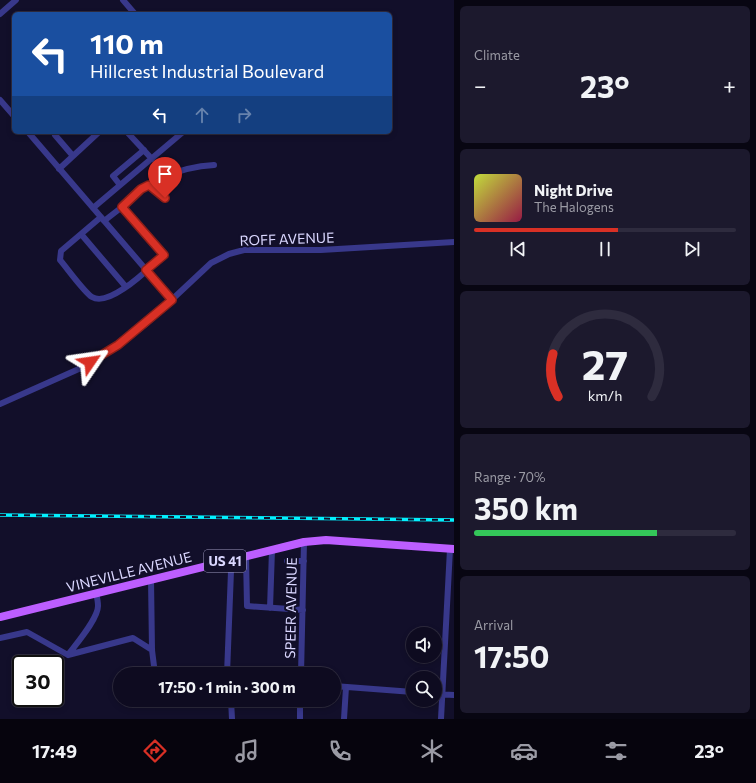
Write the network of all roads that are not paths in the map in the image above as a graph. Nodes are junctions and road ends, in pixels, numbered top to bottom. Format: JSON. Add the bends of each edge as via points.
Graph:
{"nodes":[{"id":1,"x":16,"y":0,"type":"edge"},
{"id":2,"x":122,"y":0,"type":"edge"},
{"id":3,"x":133,"y":12,"type":"edge"},
{"id":4,"x":0,"y":14,"type":"edge"},
{"id":5,"x":0,"y":100,"type":"edge"},
{"id":6,"x":12,"y":114,"type":"edge"},
{"id":7,"x":30,"y":134,"type":"edge"},
{"id":8,"x":97,"y":134,"type":"edge"},
{"id":9,"x":129,"y":134,"type":"edge"},
{"id":10,"x":181,"y":134,"type":"edge"},
{"id":11,"x":55,"y":135,"type":"dead end"},
{"id":12,"x":144,"y":150,"type":"junction"},
{"id":13,"x":73,"y":156,"type":"junction"},
{"id":14,"x":152,"y":159,"type":"junction"},
{"id":15,"x":214,"y":165,"type":"dead end"},
{"id":16,"x":59,"y":169,"type":"junction"},
{"id":17,"x":120,"y":185,"type":"junction"},
{"id":18,"x":149,"y":185,"type":"junction"},
{"id":19,"x":165,"y":198,"type":"dead end"},
{"id":20,"x":122,"y":207,"type":"junction"},
{"id":21,"x":93,"y":208,"type":"junction"},
{"id":22,"x":102,"y":219,"type":"junction"},
{"id":23,"x":81,"y":234,"type":"junction"},
{"id":24,"x":454,"y":242,"type":"edge"},
{"id":25,"x":146,"y":270,"type":"junction"},
{"id":26,"x":126,"y":287,"type":"junction"},
{"id":27,"x":172,"y":300,"type":"junction"},
{"id":28,"x":0,"y":404,"type":"edge"},
{"id":29,"x":304,"y":542,"type":"junction"},
{"id":30,"x":452,"y":549,"type":"edge"},
{"id":31,"x":272,"y":550,"type":"junction"},
{"id":32,"x":246,"y":556,"type":"junction"},
{"id":33,"x":229,"y":560,"type":"junction"},
{"id":34,"x":287,"y":561,"type":"dead end"},
{"id":35,"x":304,"y":561,"type":"junction"},
{"id":36,"x":151,"y":579,"type":"junction"},
{"id":37,"x":96,"y":593,"type":"junction"},
{"id":38,"x":451,"y":594,"type":"edge"},
{"id":39,"x":270,"y":608,"type":"junction"},
{"id":40,"x":303,"y":610,"type":"junction"},
{"id":41,"x":0,"y":617,"type":"edge"},
{"id":42,"x":0,"y":638,"type":"edge"},
{"id":43,"x":152,"y":650,"type":"junction"},
{"id":44,"x":68,"y":655,"type":"junction"},
{"id":45,"x":154,"y":667,"type":"edge"},
{"id":46,"x":227,"y":667,"type":"edge"},
{"id":47,"x":301,"y":667,"type":"edge"},
{"id":48,"x":341,"y":687,"type":"edge"},
{"id":49,"x":346,"y":687,"type":"junction"},
{"id":50,"x":406,"y":691,"type":"edge"},
{"id":51,"x":443,"y":695,"type":"junction"},
{"id":52,"x":454,"y":695,"type":"edge"},
{"id":53,"x":231,"y":707,"type":"edge"},
{"id":54,"x":300,"y":707,"type":"edge"},
{"id":55,"x":232,"y":719,"type":"edge"},
{"id":56,"x":300,"y":719,"type":"edge"},
{"id":57,"x":344,"y":719,"type":"edge"},
{"id":58,"x":441,"y":719,"type":"edge"}],
"edges":[{"from":1,"to":4,"type":"street"},
{"from":2,"to":3,"type":"street"},
{"from":5,"to":6,"type":"street"},
{"from":7,"to":16,"type":"street"},
{"from":8,"to":13,"type":"street"},
{"from":9,"to":12,"type":"street"},
{"from":10,"to":14,"type":"street"},
{"from":11,"to":13,"type":"street"},
{"from":12,"to":14,"type":"street"},
{"from":12,"to":17,"type":"street","via":[[113,176]]},
{"from":13,"to":16,"type":"street"},
{"from":14,"to":17,"type":"street"},
{"from":15,"to":18,"type":"street","via":[[200,166]]},
{"from":16,"to":21,"type":"street"},
{"from":17,"to":21,"type":"street"},
{"from":18,"to":19,"type":"street"},
{"from":18,"to":20,"type":"street"},
{"from":20,"to":22,"type":"street"},
{"from":20,"to":25,"type":"street","via":[[164,255]]},
{"from":21,"to":22,"type":"street"},
{"from":22,"to":23,"type":"street"},
{"from":22,"to":25,"type":"street"},
{"from":23,"to":26,"type":"street"},
{"from":23,"to":26,"type":"street","via":[[61,250],[60,260],[87,292],[100,300],[119,293]]},
{"from":24,"to":27,"type":"street","name":"ROFF AVENUE","via":[[321,250],[244,250],[211,263]]},
{"from":25,"to":26,"type":"street"},
{"from":25,"to":27,"type":"street"},
{"from":27,"to":28,"type":"street","name":"ROFF AVENUE","via":[[147,323],[100,357]]},
{"from":29,"to":30,"type":"main road","name":"VINEVILLE AVENUE","number":"US 41","via":[[333,540]]},
{"from":29,"to":31,"type":"main road","name":"VINEVILLE AVENUE","number":"US 41"},
{"from":29,"to":35,"type":"street","name":"SPEER AVENUE"},
{"from":30,"to":38,"type":"street"},
{"from":31,"to":32,"type":"main road","name":"VINEVILLE AVENUE","number":"US 41"},
{"from":31,"to":39,"type":"street"},
{"from":32,"to":33,"type":"main road","name":"VINEVILLE AVENUE","number":"US 41"},
{"from":32,"to":39,"type":"street","via":[[246,606]]},
{"from":33,"to":36,"type":"main road","name":"VINEVILLE AVENUE","number":"US 41"},
{"from":33,"to":46,"type":"street","via":[[231,571]]},
{"from":34,"to":35,"type":"street"},
{"from":35,"to":40,"type":"street","name":"SPEER AVENUE"},
{"from":36,"to":37,"type":"main road","name":"VINEVILLE AVENUE","number":"US 41"},
{"from":36,"to":43,"type":"street"},
{"from":37,"to":41,"type":"main road","name":"VINEVILLE AVENUE","number":"US 41"},
{"from":37,"to":44,"type":"street","via":[[99,607],[97,612],[86,632]]},
{"from":38,"to":51,"type":"street"},
{"from":39,"to":40,"type":"street"},
{"from":40,"to":47,"type":"street","name":"SPEER AVENUE"},
{"from":42,"to":44,"type":"street","via":[[27,632]]},
{"from":43,"to":44,"type":"street","via":[[133,638]]},
{"from":43,"to":45,"type":"street"},
{"from":48,"to":49,"type":"street"},
{"from":49,"to":50,"type":"street"},
{"from":49,"to":57,"type":"street"},
{"from":51,"to":52,"type":"street"},
{"from":51,"to":58,"type":"street"},
{"from":53,"to":55,"type":"street"},
{"from":54,"to":56,"type":"street"}]}
